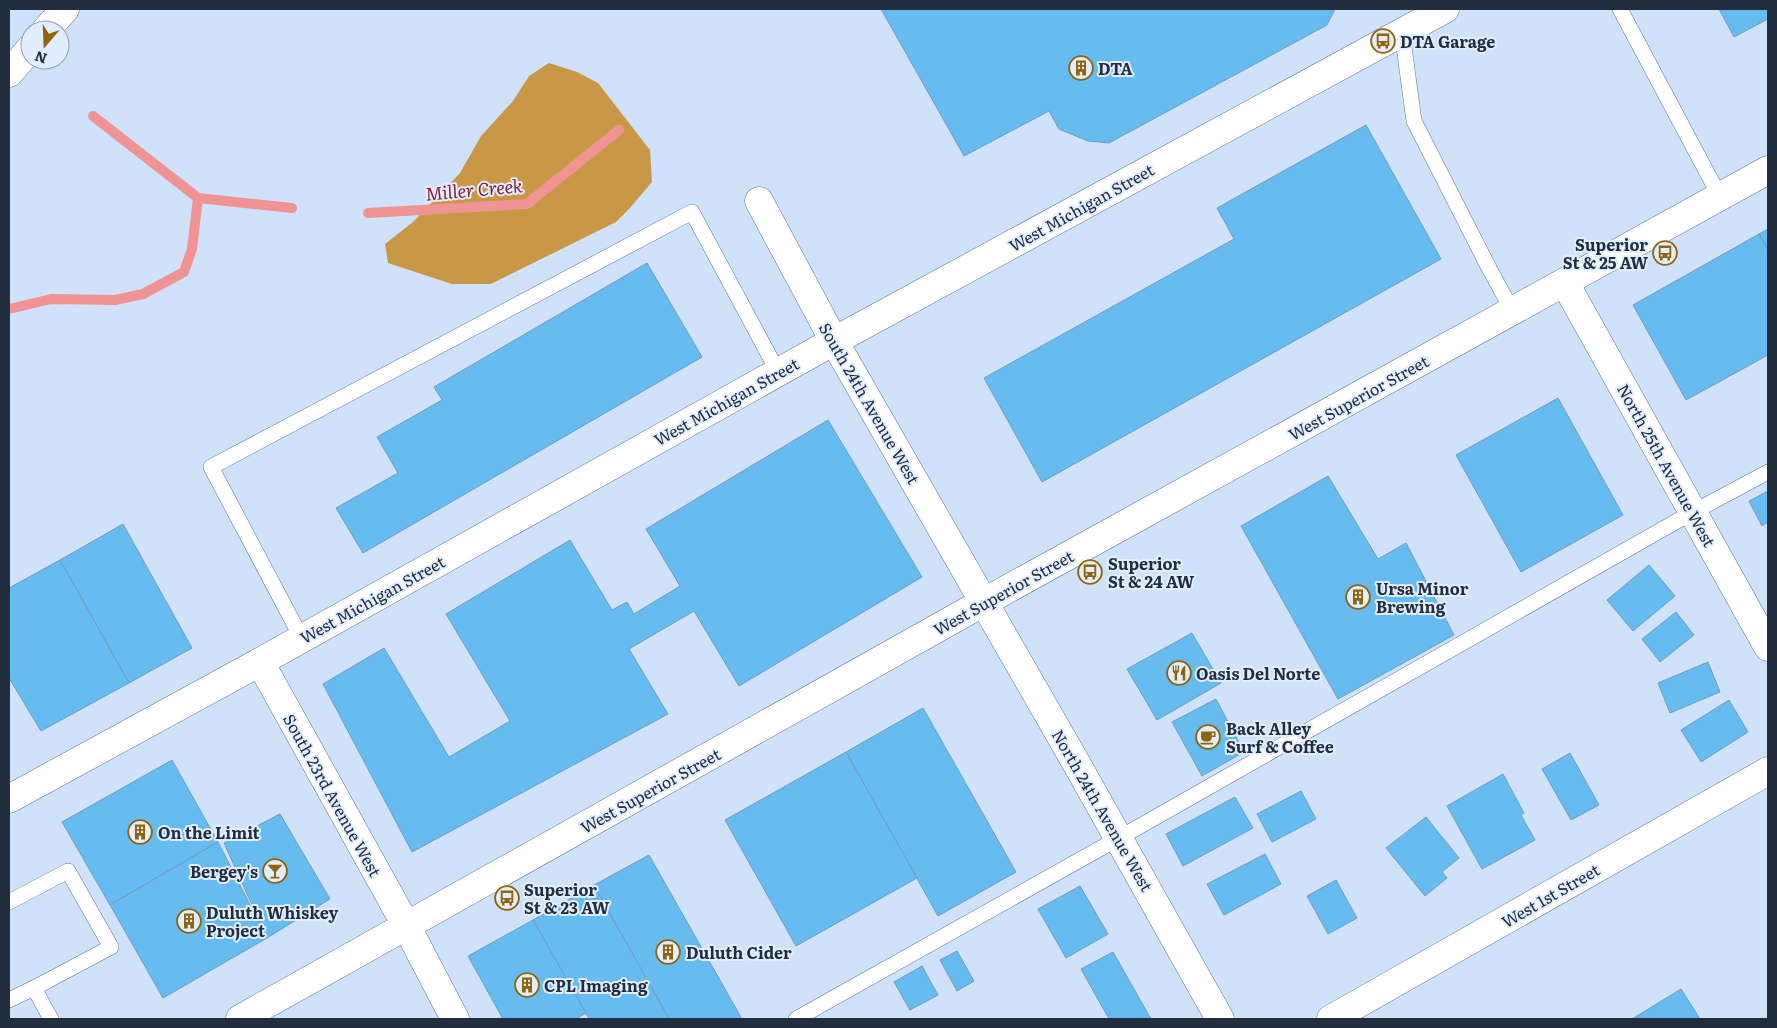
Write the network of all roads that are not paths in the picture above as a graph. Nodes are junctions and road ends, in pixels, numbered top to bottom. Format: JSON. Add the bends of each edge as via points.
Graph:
{"nodes":[{"id":1,"x":65,"y":9,"type":"edge"},
{"id":2,"x":1445,"y":9,"type":"edge"},
{"id":3,"x":1620,"y":9,"type":"edge"},
{"id":4,"x":55,"y":20,"type":"edge"},
{"id":5,"x":1402,"y":32,"type":"junction"},
{"id":6,"x":20,"y":60,"type":"edge"},
{"id":7,"x":9,"y":73,"type":"edge"},
{"id":8,"x":1768,"y":170,"type":"edge"},
{"id":9,"x":1720,"y":197,"type":"junction"},
{"id":10,"x":759,"y":201,"type":"dead end"},
{"id":11,"x":1566,"y":282,"type":"junction"},
{"id":12,"x":1514,"y":312,"type":"junction"},
{"id":13,"x":834,"y":341,"type":"junction"},
{"id":14,"x":778,"y":372,"type":"junction"},
{"id":15,"x":1768,"y":472,"type":"edge"},
{"id":16,"x":1693,"y":512,"type":"junction"},
{"id":17,"x":984,"y":602,"type":"junction"},
{"id":18,"x":302,"y":639,"type":"junction"},
{"id":19,"x":1768,"y":647,"type":"edge"},
{"id":20,"x":260,"y":662,"type":"junction"},
{"id":21,"x":1768,"y":771,"type":"edge"},
{"id":22,"x":9,"y":799,"type":"edge"},
{"id":23,"x":1119,"y":838,"type":"junction"},
{"id":24,"x":9,"y":902,"type":"edge"},
{"id":25,"x":407,"y":927,"type":"junction"},
{"id":26,"x":34,"y":988,"type":"junction"},
{"id":27,"x":9,"y":1000,"type":"edge"},
{"id":28,"x":51,"y":1019,"type":"edge"},
{"id":29,"x":240,"y":1019,"type":"edge"},
{"id":30,"x":455,"y":1019,"type":"edge"},
{"id":31,"x":796,"y":1019,"type":"edge"},
{"id":32,"x":1220,"y":1019,"type":"edge"},
{"id":33,"x":1331,"y":1019,"type":"edge"}],
"edges":[{"from":1,"to":4,"type":"main road"},
{"from":2,"to":5,"type":"main road","name":"West Michigan Street"},
{"from":3,"to":9,"type":"lane"},
{"from":5,"to":12,"type":"lane","via":[[1414,121]]},
{"from":5,"to":13,"type":"main road","name":"West Michigan Street"},
{"from":6,"to":7,"type":"main road"},
{"from":8,"to":9,"type":"main road","name":"West Superior Street"},
{"from":9,"to":11,"type":"main road","name":"West Superior Street"},
{"from":10,"to":13,"type":"main road","name":"South 24th Avenue West"},
{"from":11,"to":12,"type":"main road","name":"West Superior Street"},
{"from":11,"to":16,"type":"main road","name":"North 25th Avenue West"},
{"from":12,"to":17,"type":"main road","name":"West Superior Street"},
{"from":13,"to":14,"type":"main road","name":"West Michigan Street"},
{"from":13,"to":17,"type":"main road","name":"South 24th Avenue West"},
{"from":14,"to":18,"type":"main road","name":"West Michigan Street"},
{"from":14,"to":18,"type":"lane","via":[[692,212],[211,467]]},
{"from":15,"to":16,"type":"lane"},
{"from":16,"to":19,"type":"main road","name":"North 25th Avenue West"},
{"from":16,"to":23,"type":"lane"},
{"from":17,"to":23,"type":"main road","name":"North 24th Avenue West"},
{"from":17,"to":25,"type":"main road","name":"West Superior Street"},
{"from":18,"to":20,"type":"main road","name":"West Michigan Street"},
{"from":20,"to":22,"type":"main road","name":"West Michigan Street"},
{"from":20,"to":25,"type":"main road","name":"South 23rd Avenue West"},
{"from":21,"to":33,"type":"main road","name":"West 1st Street"},
{"from":23,"to":31,"type":"lane"},
{"from":23,"to":32,"type":"main road","name":"North 24th Avenue West"},
{"from":24,"to":26,"type":"lane","via":[[68,872],[111,947]]},
{"from":25,"to":29,"type":"main road","name":"West Superior Street"},
{"from":25,"to":30,"type":"main road","name":"South 23rd Avenue West"},
{"from":26,"to":27,"type":"lane"},
{"from":26,"to":28,"type":"lane"}]}
